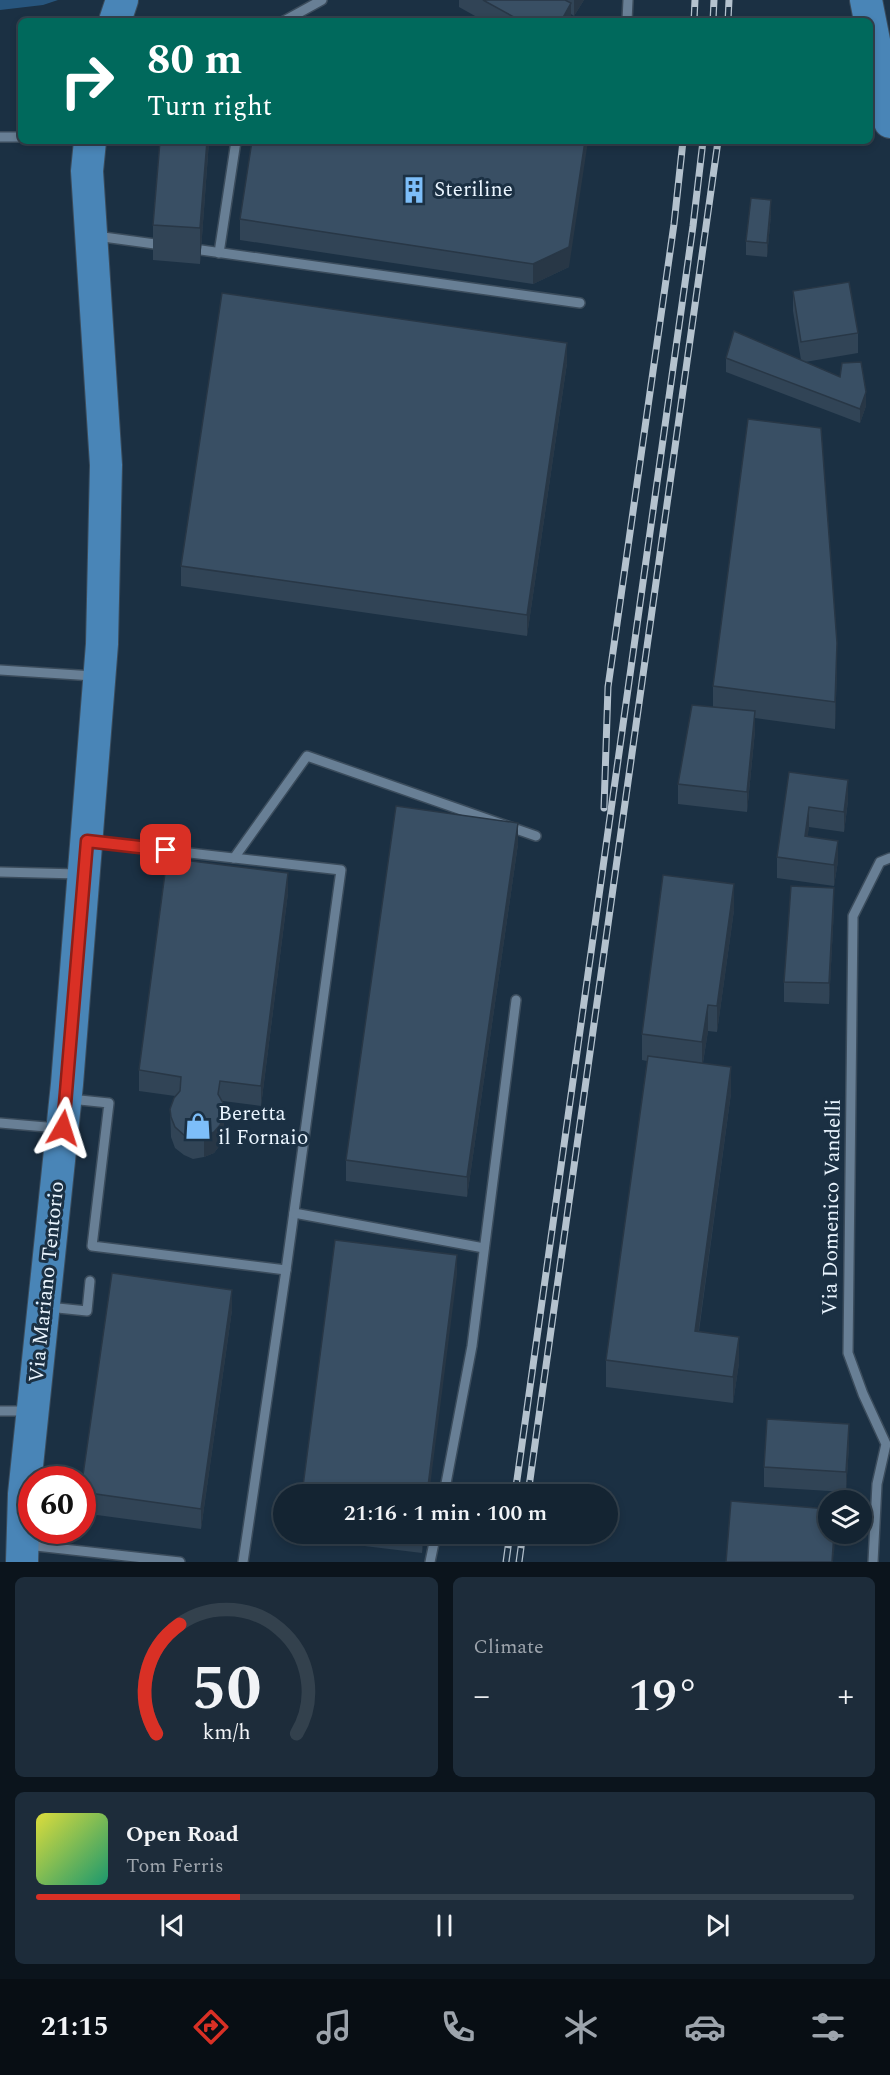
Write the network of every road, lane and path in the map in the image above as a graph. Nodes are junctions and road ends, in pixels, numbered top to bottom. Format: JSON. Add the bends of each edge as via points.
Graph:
{"nodes":[{"id":1,"x":122,"y":0,"type":"edge"},
{"id":2,"x":321,"y":0,"type":"edge"},
{"id":3,"x":628,"y":0,"type":"edge"},
{"id":4,"x":866,"y":0,"type":"edge"},
{"id":5,"x":116,"y":18,"type":"edge"},
{"id":6,"x":289,"y":18,"type":"edge"},
{"id":7,"x":627,"y":18,"type":"edge"},
{"id":8,"x":870,"y":18,"type":"edge"},
{"id":9,"x":873,"y":36,"type":"edge"},
{"id":10,"x":890,"y":122,"type":"edge"},
{"id":11,"x":0,"y":137,"type":"edge"},
{"id":12,"x":18,"y":137,"type":"edge"},
{"id":13,"x":90,"y":144,"type":"edge"},
{"id":14,"x":236,"y":144,"type":"edge"},
{"id":15,"x":91,"y":235,"type":"junction"},
{"id":16,"x":155,"y":244,"type":"edge"},
{"id":17,"x":201,"y":250,"type":"edge"},
{"id":18,"x":219,"y":253,"type":"junction"},
{"id":19,"x":580,"y":303,"type":"dead end"},
{"id":20,"x":0,"y":670,"type":"edge"},
{"id":21,"x":100,"y":677,"type":"junction"},
{"id":22,"x":536,"y":836,"type":"dead end"},
{"id":23,"x":87,"y":841,"type":"junction"},
{"id":24,"x":234,"y":858,"type":"junction"},
{"id":25,"x":890,"y":858,"type":"edge"},
{"id":26,"x":0,"y":872,"type":"edge"},
{"id":27,"x":84,"y":874,"type":"junction"},
{"id":28,"x":516,"y":1000,"type":"dead end"},
{"id":29,"x":64,"y":1114,"type":"junction"},
{"id":30,"x":0,"y":1123,"type":"edge"},
{"id":31,"x":294,"y":1213,"type":"junction"},
{"id":32,"x":484,"y":1248,"type":"junction"},
{"id":33,"x":286,"y":1270,"type":"junction"},
{"id":34,"x":90,"y":1281,"type":"dead end"},
{"id":35,"x":44,"y":1306,"type":"junction"},
{"id":36,"x":0,"y":1411,"type":"edge"},
{"id":37,"x":33,"y":1411,"type":"junction"},
{"id":38,"x":446,"y":1484,"type":"edge"},
{"id":39,"x":434,"y":1544,"type":"edge"},
{"id":40,"x":22,"y":1553,"type":"edge"},
{"id":41,"x":93,"y":1558,"type":"edge"},
{"id":42,"x":180,"y":1562,"type":"edge"},
{"id":43,"x":243,"y":1562,"type":"edge"},
{"id":44,"x":430,"y":1562,"type":"edge"},
{"id":45,"x":873,"y":1562,"type":"edge"}],
"edges":[{"from":1,"to":5,"type":"main road"},
{"from":2,"to":6,"type":"lane"},
{"from":3,"to":7,"type":"lane"},
{"from":4,"to":8,"type":"main road"},
{"from":9,"to":10,"type":"main road"},
{"from":11,"to":12,"type":"lane"},
{"from":13,"to":15,"type":"main road","name":"Via Mariano Tentorio","via":[[87,171]]},
{"from":14,"to":18,"type":"lane"},
{"from":15,"to":16,"type":"lane"},
{"from":15,"to":21,"type":"main road","name":"Via Mariano Tentorio","via":[[106,465]]},
{"from":17,"to":18,"type":"lane"},
{"from":18,"to":19,"type":"lane"},
{"from":20,"to":21,"type":"lane"},
{"from":21,"to":23,"type":"main road","name":"Via Mariano Tentorio"},
{"from":22,"to":24,"type":"lane","via":[[307,756]]},
{"from":23,"to":24,"type":"lane"},
{"from":23,"to":27,"type":"main road","name":"Via Mariano Tentorio"},
{"from":24,"to":31,"type":"lane","via":[[341,870]]},
{"from":25,"to":45,"type":"lane","name":"Via Domenico Vandelli","via":[[880,862],[853,916],[848,1353],[886,1444],[877,1484]]},
{"from":26,"to":27,"type":"lane"},
{"from":27,"to":29,"type":"main road","name":"Via Mariano Tentorio"},
{"from":28,"to":32,"type":"lane"},
{"from":29,"to":30,"type":"lane"},
{"from":29,"to":33,"type":"lane","via":[[109,1104],[92,1246]]},
{"from":29,"to":35,"type":"main road","name":"Via Mariano Tentorio"},
{"from":31,"to":32,"type":"lane"},
{"from":31,"to":33,"type":"lane"},
{"from":32,"to":38,"type":"lane","via":[[472,1346]]},
{"from":33,"to":43,"type":"lane"},
{"from":34,"to":35,"type":"lane","via":[[87,1311]]},
{"from":35,"to":37,"type":"main road","name":"Via Mariano Tentorio"},
{"from":36,"to":37,"type":"lane"},
{"from":37,"to":40,"type":"main road","name":"Via Mariano Tentorio"},
{"from":39,"to":44,"type":"lane"},
{"from":40,"to":41,"type":"lane","via":[[34,1545]]},
{"from":41,"to":42,"type":"lane"}]}
